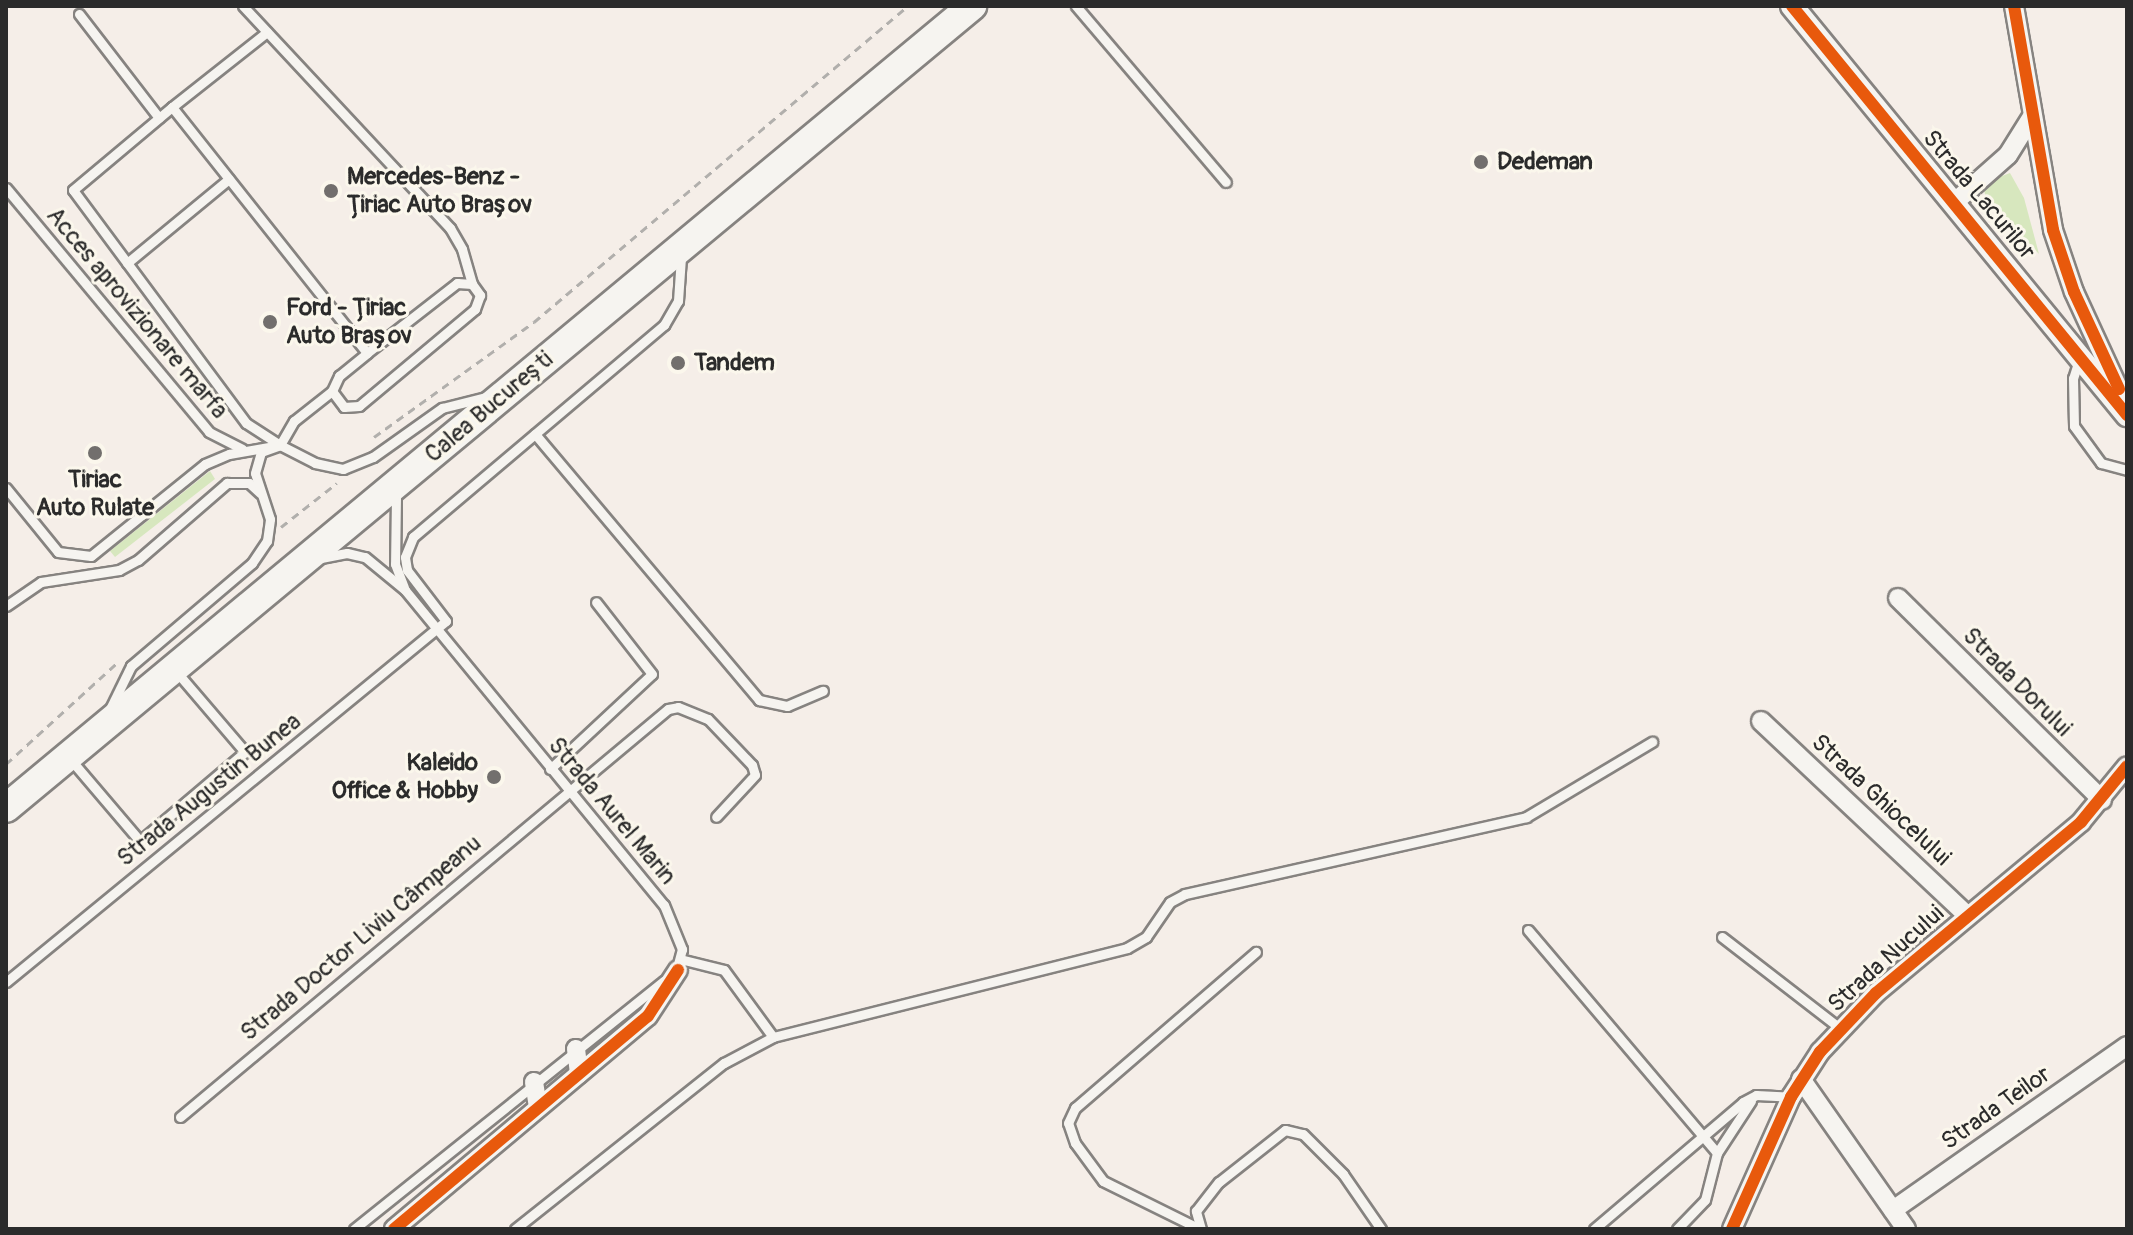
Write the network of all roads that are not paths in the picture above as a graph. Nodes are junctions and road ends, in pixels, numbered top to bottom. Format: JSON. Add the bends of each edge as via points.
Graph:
{"nodes":[{"id":1,"x":243,"y":6,"type":"edge"},
{"id":2,"x":972,"y":6,"type":"edge"},
{"id":3,"x":1076,"y":6,"type":"edge"},
{"id":4,"x":1792,"y":6,"type":"edge"},
{"id":5,"x":2014,"y":6,"type":"edge"},
{"id":6,"x":79,"y":14,"type":"dead end"},
{"id":7,"x":267,"y":32,"type":"junction"},
{"id":8,"x":172,"y":107,"type":"junction"},
{"id":9,"x":159,"y":118,"type":"junction"},
{"id":10,"x":2031,"y":118,"type":"junction"},
{"id":11,"x":229,"y":179,"type":"junction"},
{"id":12,"x":1226,"y":182,"type":"dead end"},
{"id":13,"x":6,"y":188,"type":"edge"},
{"id":14,"x":1956,"y":201,"type":"junction"},
{"id":15,"x":680,"y":249,"type":"junction"},
{"id":16,"x":127,"y":263,"type":"junction"},
{"id":17,"x":472,"y":284,"type":"junction"},
{"id":18,"x":367,"y":353,"type":"junction"},
{"id":19,"x":2081,"y":353,"type":"junction"},
{"id":20,"x":332,"y":391,"type":"junction"},
{"id":21,"x":506,"y":393,"type":"junction"},
{"id":22,"x":2127,"y":407,"type":"edge"},
{"id":23,"x":2127,"y":415,"type":"edge"},
{"id":24,"x":535,"y":434,"type":"junction"},
{"id":25,"x":280,"y":445,"type":"junction"},
{"id":26,"x":246,"y":450,"type":"junction"},
{"id":27,"x":2127,"y":470,"type":"edge"},
{"id":28,"x":402,"y":479,"type":"junction"},
{"id":29,"x":6,"y":488,"type":"edge"},
{"id":30,"x":260,"y":493,"type":"junction"},
{"id":31,"x":294,"y":568,"type":"junction"},
{"id":32,"x":405,"y":590,"type":"junction"},
{"id":33,"x":1898,"y":598,"type":"dead end"},
{"id":34,"x":596,"y":602,"type":"dead end"},
{"id":35,"x":6,"y":606,"type":"edge"},
{"id":36,"x":437,"y":628,"type":"junction"},
{"id":37,"x":174,"y":668,"type":"junction"},
{"id":38,"x":823,"y":691,"type":"dead end"},
{"id":39,"x":1761,"y":721,"type":"dead end"},
{"id":40,"x":102,"y":729,"type":"junction"},
{"id":41,"x":1652,"y":742,"type":"dead end"},
{"id":42,"x":68,"y":757,"type":"junction"},
{"id":43,"x":2127,"y":766,"type":"edge"},
{"id":44,"x":550,"y":769,"type":"junction"},
{"id":45,"x":567,"y":789,"type":"junction"},
{"id":46,"x":2102,"y":800,"type":"junction"},
{"id":47,"x":6,"y":808,"type":"edge"},
{"id":48,"x":716,"y":817,"type":"dead end"},
{"id":49,"x":1967,"y":915,"type":"junction"},
{"id":50,"x":1528,"y":930,"type":"dead end"},
{"id":51,"x":1722,"y":937,"type":"dead end"},
{"id":52,"x":1256,"y":952,"type":"dead end"},
{"id":53,"x":679,"y":965,"type":"junction"},
{"id":54,"x":6,"y":982,"type":"edge"},
{"id":55,"x":1841,"y":1029,"type":"junction"},
{"id":56,"x":773,"y":1037,"type":"junction"},
{"id":57,"x":2127,"y":1046,"type":"edge"},
{"id":58,"x":576,"y":1049,"type":"junction"},
{"id":59,"x":579,"y":1074,"type":"junction"},
{"id":60,"x":1801,"y":1079,"type":"junction"},
{"id":61,"x":534,"y":1082,"type":"junction"},
{"id":62,"x":1756,"y":1095,"type":"junction"},
{"id":63,"x":1791,"y":1097,"type":"junction"},
{"id":64,"x":538,"y":1108,"type":"junction"},
{"id":65,"x":180,"y":1117,"type":"dead end"},
{"id":66,"x":1703,"y":1136,"type":"junction"},
{"id":67,"x":1717,"y":1153,"type":"junction"},
{"id":68,"x":1893,"y":1210,"type":"junction"},
{"id":69,"x":354,"y":1229,"type":"edge"},
{"id":70,"x":394,"y":1229,"type":"edge"},
{"id":71,"x":515,"y":1229,"type":"edge"},
{"id":72,"x":1200,"y":1229,"type":"edge"},
{"id":73,"x":1381,"y":1229,"type":"edge"},
{"id":74,"x":1594,"y":1229,"type":"edge"},
{"id":75,"x":1677,"y":1229,"type":"edge"},
{"id":76,"x":1732,"y":1229,"type":"edge"},
{"id":77,"x":1906,"y":1229,"type":"edge"}],
"edges":[{"from":1,"to":7,"type":"lane"},
{"from":2,"to":15,"type":"main road","name":"Calea București"},
{"from":3,"to":12,"type":"lane"},
{"from":4,"to":14,"type":"street","name":"Strada Lacurilor"},
{"from":5,"to":10,"type":"street","name":"Strada Lacurilor"},
{"from":6,"to":9,"type":"lane"},
{"from":7,"to":8,"type":"lane"},
{"from":7,"to":17,"type":"lane","via":[[450,228]]},
{"from":8,"to":9,"type":"lane"},
{"from":8,"to":11,"type":"lane"},
{"from":9,"to":16,"type":"lane","via":[[73,190]]},
{"from":10,"to":14,"type":"street","via":[[2008,155]]},
{"from":10,"to":22,"type":"street","name":"Strada Lacurilor","via":[[2063,263]]},
{"from":11,"to":16,"type":"lane"},
{"from":11,"to":18,"type":"lane"},
{"from":13,"to":26,"type":"lane","name":"Acces aprovizionare marfa","via":[[209,432],[232,448]]},
{"from":14,"to":19,"type":"street","name":"Strada Lacurilor"},
{"from":15,"to":21,"type":"main road","name":"Calea București"},
{"from":15,"to":24,"type":"lane","via":[[678,301],[664,325]]},
{"from":16,"to":25,"type":"lane","via":[[246,423]]},
{"from":17,"to":18,"type":"lane","via":[[457,283]]},
{"from":17,"to":20,"type":"lane","via":[[480,295],[475,309],[359,406],[344,407]]},
{"from":18,"to":20,"type":"lane","via":[[339,376]]},
{"from":19,"to":23,"type":"street","name":"Strada Lacurilor"},
{"from":19,"to":27,"type":"lane","via":[[2073,378],[2074,426],[2101,463]]},
{"from":20,"to":25,"type":"lane","via":[[294,421]]},
{"from":21,"to":25,"type":"lane","via":[[442,408],[373,457],[343,469],[315,463]]},
{"from":21,"to":28,"type":"main road","name":"Calea București"},
{"from":24,"to":36,"type":"lane","via":[[413,537],[405,557],[407,570],[446,621]]},
{"from":24,"to":38,"type":"lane","via":[[759,700],[787,706]]},
{"from":25,"to":26,"type":"lane"},
{"from":25,"to":30,"type":"lane","via":[[261,452],[257,460]]},
{"from":26,"to":29,"type":"lane","via":[[205,464],[91,556],[58,552]]},
{"from":28,"to":31,"type":"main road","name":"Calea București"},
{"from":28,"to":32,"type":"lane","name":"Strada Aurel Marin","via":[[392,521],[395,564]]},
{"from":30,"to":35,"type":"lane","via":[[249,483],[227,483],[138,560],[119,570],[41,582]]},
{"from":30,"to":40,"type":"lane","via":[[270,528],[252,563],[131,666]]},
{"from":31,"to":32,"type":"lane","name":"Strada Aurel Marin","via":[[347,553],[365,557]]},
{"from":31,"to":37,"type":"main road","name":"Calea București"},
{"from":32,"to":36,"type":"lane","name":"Strada Aurel Marin"},
{"from":33,"to":46,"type":"street","name":"Strada Dorului"},
{"from":34,"to":44,"type":"lane","via":[[652,674]]},
{"from":36,"to":44,"type":"lane","name":"Strada Aurel Marin"},
{"from":36,"to":54,"type":"lane","name":"Strada Augustin Bunea"},
{"from":37,"to":40,"type":"main road","name":"Calea București"},
{"from":37,"to":42,"type":"lane","via":[[245,752],[140,841]]},
{"from":39,"to":49,"type":"street","name":"Strada Ghiocelului"},
{"from":40,"to":42,"type":"main road","name":"Calea București"},
{"from":41,"to":56,"type":"lane","via":[[1526,817],[1185,894],[1170,902],[1146,937],[1127,948]]},
{"from":42,"to":47,"type":"main road","name":"Calea București"},
{"from":43,"to":46,"type":"street","name":"Strada Nucului"},
{"from":44,"to":45,"type":"lane","name":"Strada Aurel Marin"},
{"from":45,"to":48,"type":"lane","name":"Strada Doctor Liviu Câmpeanu","via":[[668,709],[678,707],[708,719],[752,765],[755,775]]},
{"from":45,"to":53,"type":"lane","name":"Strada Aurel Marin","via":[[664,905],[682,949]]},
{"from":45,"to":65,"type":"lane","name":"Strada Doctor Liviu Câmpeanu"},
{"from":46,"to":49,"type":"street","name":"Strada Nucului","via":[[2053,847]]},
{"from":49,"to":55,"type":"street","name":"Strada Nucului"},
{"from":50,"to":66,"type":"lane"},
{"from":51,"to":55,"type":"lane"},
{"from":52,"to":72,"type":"lane","via":[[1075,1108],[1068,1123],[1075,1143],[1103,1181]]},
{"from":53,"to":56,"type":"lane","via":[[724,970]]},
{"from":53,"to":58,"type":"lane"},
{"from":53,"to":59,"type":"street","via":[[648,1016]]},
{"from":55,"to":60,"type":"street","name":"Strada Nucului"},
{"from":56,"to":71,"type":"lane","via":[[724,1063]]},
{"from":57,"to":68,"type":"street","name":"Strada Teilor"},
{"from":58,"to":59,"type":"street"},
{"from":58,"to":61,"type":"lane"},
{"from":59,"to":64,"type":"street"},
{"from":60,"to":63,"type":"street","name":"Strada Nucului"},
{"from":60,"to":68,"type":"street"},
{"from":61,"to":64,"type":"street"},
{"from":61,"to":69,"type":"lane"},
{"from":62,"to":63,"type":"lane"},
{"from":62,"to":66,"type":"lane"},
{"from":62,"to":67,"type":"lane"},
{"from":63,"to":76,"type":"street","name":"Strada Nucului"},
{"from":64,"to":70,"type":"street"},
{"from":66,"to":67,"type":"lane"},
{"from":66,"to":74,"type":"lane"},
{"from":67,"to":75,"type":"lane","via":[[1705,1200]]},
{"from":68,"to":77,"type":"street"},
{"from":72,"to":73,"type":"lane","via":[[1196,1211],[1219,1182],[1285,1130],[1303,1134],[1343,1174]]}]}
